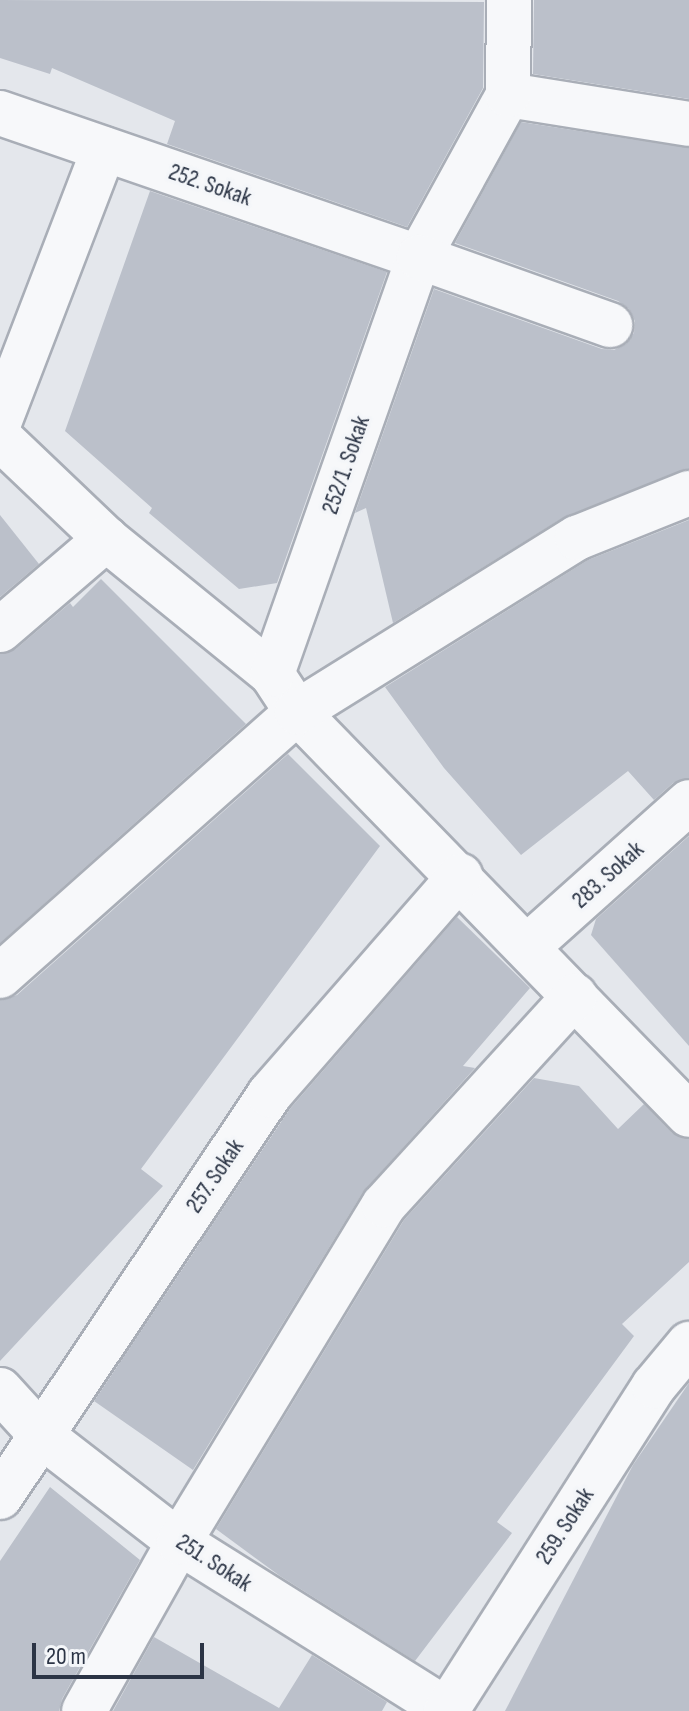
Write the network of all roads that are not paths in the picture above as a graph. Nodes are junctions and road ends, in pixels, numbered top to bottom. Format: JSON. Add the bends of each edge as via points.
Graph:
{"nodes":[{"id":1,"x":509,"y":0,"type":"edge"},
{"id":2,"x":508,"y":95,"type":"junction"},
{"id":3,"x":0,"y":113,"type":"edge"},
{"id":4,"x":689,"y":124,"type":"edge"},
{"id":5,"x":104,"y":149,"type":"junction"},
{"id":6,"x":419,"y":257,"type":"junction"},
{"id":7,"x":610,"y":325,"type":"dead end"},
{"id":8,"x":0,"y":420,"type":"edge"},
{"id":9,"x":0,"y":438,"type":"edge"},
{"id":10,"x":689,"y":493,"type":"edge"},
{"id":11,"x":106,"y":539,"type":"junction"},
{"id":12,"x":0,"y":630,"type":"edge"},
{"id":13,"x":272,"y":674,"type":"junction"},
{"id":14,"x":297,"y":712,"type":"junction"},
{"id":15,"x":689,"y":802,"type":"edge"},
{"id":16,"x":460,"y":876,"type":"junction"},
{"id":17,"x":527,"y":947,"type":"junction"},
{"id":18,"x":0,"y":976,"type":"edge"},
{"id":19,"x":575,"y":996,"type":"junction"},
{"id":20,"x":689,"y":1115,"type":"edge"},
{"id":21,"x":689,"y":1344,"type":"edge"},
{"id":22,"x":0,"y":1390,"type":"edge"},
{"id":23,"x":42,"y":1436,"type":"junction"},
{"id":24,"x":0,"y":1497,"type":"edge"},
{"id":25,"x":179,"y":1542,"type":"junction"},
{"id":26,"x":84,"y":1711,"type":"edge"},
{"id":27,"x":447,"y":1711,"type":"edge"}],
"edges":[{"from":1,"to":2,"type":"street"},
{"from":2,"to":4,"type":"street"},
{"from":2,"to":6,"type":"street"},
{"from":3,"to":5,"type":"street","name":"252. Sokak"},
{"from":5,"to":6,"type":"street","name":"252. Sokak"},
{"from":5,"to":8,"type":"street"},
{"from":6,"to":7,"type":"street","name":"252. Sokak"},
{"from":6,"to":13,"type":"street","name":"252/1. Sokak"},
{"from":9,"to":11,"type":"street"},
{"from":10,"to":14,"type":"street","via":[[577,538]]},
{"from":11,"to":12,"type":"street"},
{"from":11,"to":13,"type":"street"},
{"from":13,"to":14,"type":"street"},
{"from":14,"to":16,"type":"street"},
{"from":14,"to":18,"type":"street"},
{"from":15,"to":17,"type":"street","name":"283. Sokak"},
{"from":16,"to":17,"type":"street"},
{"from":16,"to":23,"type":"street","name":"257. Sokak","via":[[269,1095]]},
{"from":17,"to":19,"type":"street"},
{"from":19,"to":20,"type":"street"},
{"from":19,"to":25,"type":"street","via":[[384,1205]]},
{"from":21,"to":27,"type":"street","name":"259. Sokak","via":[[654,1386]]},
{"from":22,"to":23,"type":"street","name":"251. Sokak"},
{"from":23,"to":24,"type":"street","name":"257. Sokak"},
{"from":23,"to":25,"type":"street","name":"251. Sokak"},
{"from":25,"to":26,"type":"street"},
{"from":25,"to":27,"type":"street","name":"251. Sokak"}]}
